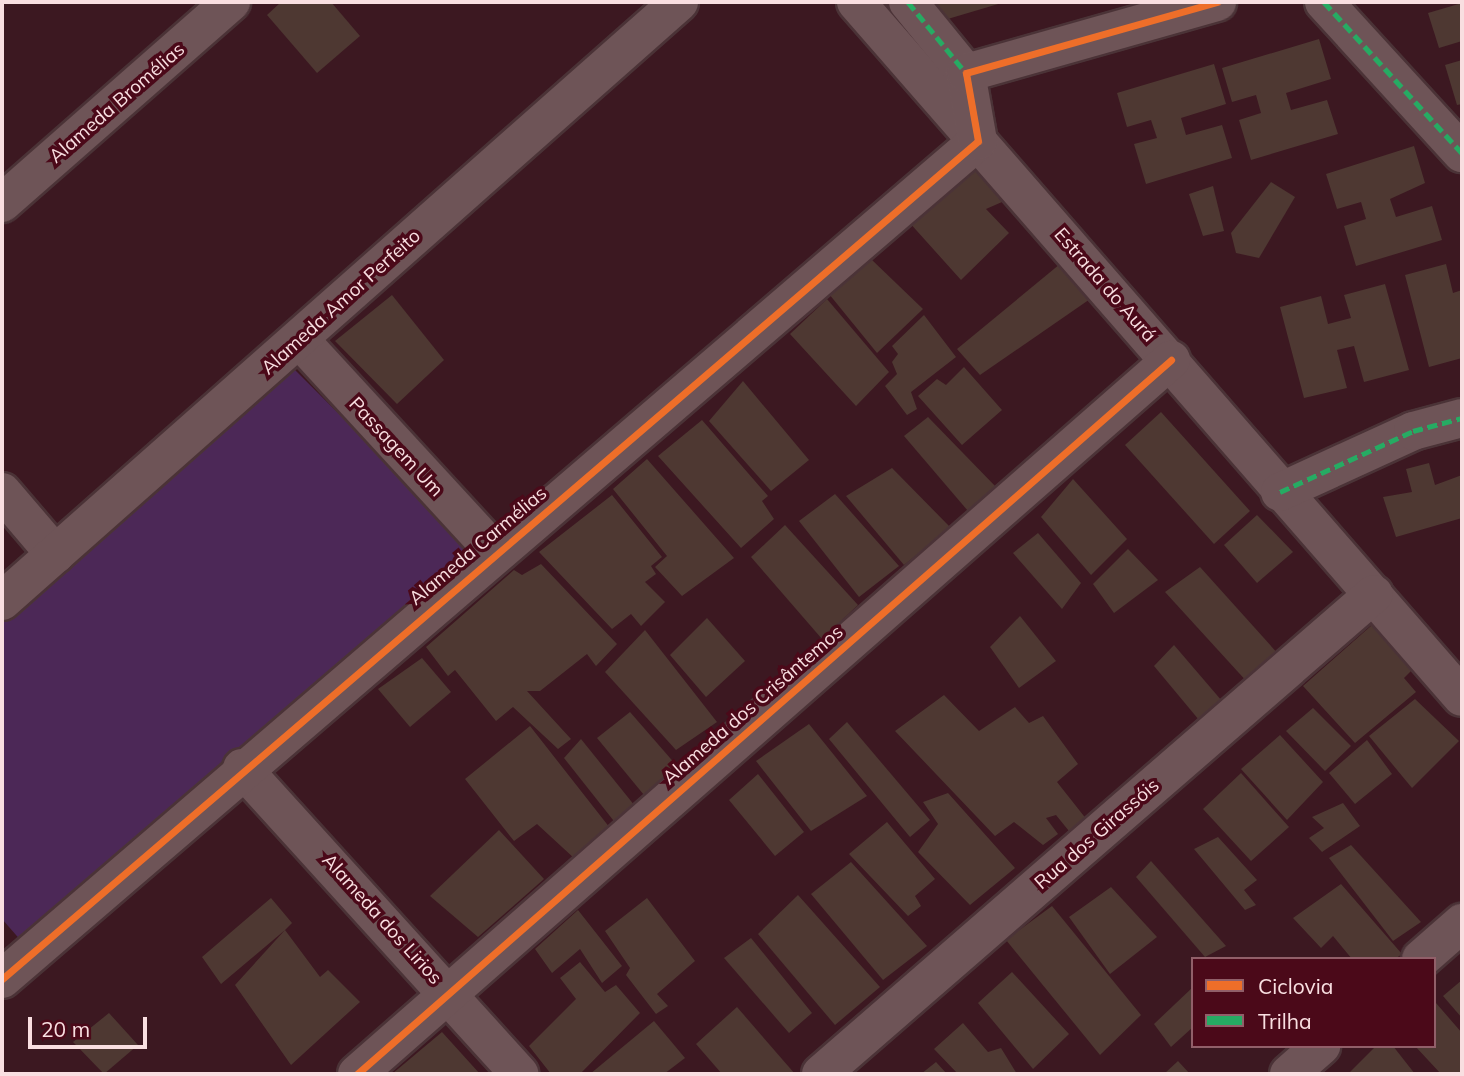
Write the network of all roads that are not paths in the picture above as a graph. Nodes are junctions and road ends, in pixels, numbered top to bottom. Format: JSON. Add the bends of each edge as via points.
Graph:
{"nodes":[{"id":1,"x":231,"y":2,"type":"edge"},
{"id":2,"x":679,"y":2,"type":"edge"},
{"id":3,"x":856,"y":2,"type":"edge"},
{"id":4,"x":908,"y":2,"type":"edge"},
{"id":5,"x":1217,"y":2,"type":"edge"},
{"id":6,"x":1324,"y":2,"type":"edge"},
{"id":7,"x":966,"y":73,"type":"junction"},
{"id":8,"x":978,"y":141,"type":"junction"},
{"id":9,"x":1462,"y":153,"type":"edge"},
{"id":10,"x":2,"y":203,"type":"edge"},
{"id":11,"x":299,"y":339,"type":"junction"},
{"id":12,"x":1171,"y":360,"type":"junction"},
{"id":13,"x":1462,"y":418,"type":"edge"},
{"id":14,"x":2,"y":492,"type":"edge"},
{"id":15,"x":1280,"y":492,"type":"junction"},
{"id":16,"x":495,"y":552,"type":"junction"},
{"id":17,"x":55,"y":554,"type":"junction"},
{"id":18,"x":1374,"y":594,"type":"junction"},
{"id":19,"x":2,"y":601,"type":"edge"},
{"id":20,"x":1462,"y":697,"type":"edge"},
{"id":21,"x":243,"y":768,"type":"junction"},
{"id":22,"x":1462,"y":923,"type":"edge"},
{"id":23,"x":1423,"y":957,"type":"edge"},
{"id":24,"x":2,"y":979,"type":"edge"},
{"id":25,"x":449,"y":993,"type":"junction"},
{"id":26,"x":1319,"y":1048,"type":"edge"},
{"id":27,"x":357,"y":1074,"type":"edge"},
{"id":28,"x":519,"y":1074,"type":"edge"},
{"id":29,"x":821,"y":1074,"type":"edge"},
{"id":30,"x":1289,"y":1074,"type":"edge"}],
"edges":[{"from":1,"to":10,"type":"street","name":"Alameda Bromélias"},
{"from":2,"to":11,"type":"street","name":"Alameda Amor Perfeito"},
{"from":3,"to":8,"type":"street","name":"Estrada do Aurá"},
{"from":4,"to":7,"type":"street"},
{"from":5,"to":7,"type":"street"},
{"from":6,"to":9,"type":"street"},
{"from":7,"to":8,"type":"street"},
{"from":8,"to":12,"type":"street","name":"Estrada do Aurá"},
{"from":8,"to":16,"type":"street","name":"Alameda Carmélias"},
{"from":11,"to":16,"type":"street","name":"Passagem Um"},
{"from":11,"to":17,"type":"street","name":"Alameda Amor Perfeito"},
{"from":12,"to":15,"type":"street","name":"Estrada do Aurá"},
{"from":12,"to":25,"type":"street","name":"Alameda dos Crisântemos"},
{"from":13,"to":15,"type":"street","via":[[1413,431]]},
{"from":14,"to":17,"type":"street"},
{"from":15,"to":18,"type":"street","name":"Estrada do Aurá"},
{"from":16,"to":21,"type":"street","name":"Alameda Carmélias"},
{"from":17,"to":19,"type":"street","name":"Alameda Amor Perfeito"},
{"from":18,"to":20,"type":"street","name":"Estrada do Aurá"},
{"from":18,"to":29,"type":"street","name":"Rua dos Girassóis"},
{"from":21,"to":24,"type":"street","name":"Alameda Carmélias"},
{"from":21,"to":25,"type":"street","name":"Alameda dos Lirios"},
{"from":22,"to":23,"type":"street"},
{"from":25,"to":27,"type":"street","name":"Alameda dos Crisântemos"},
{"from":25,"to":28,"type":"street","name":"Alameda dos Lirios"},
{"from":26,"to":30,"type":"street"}]}
